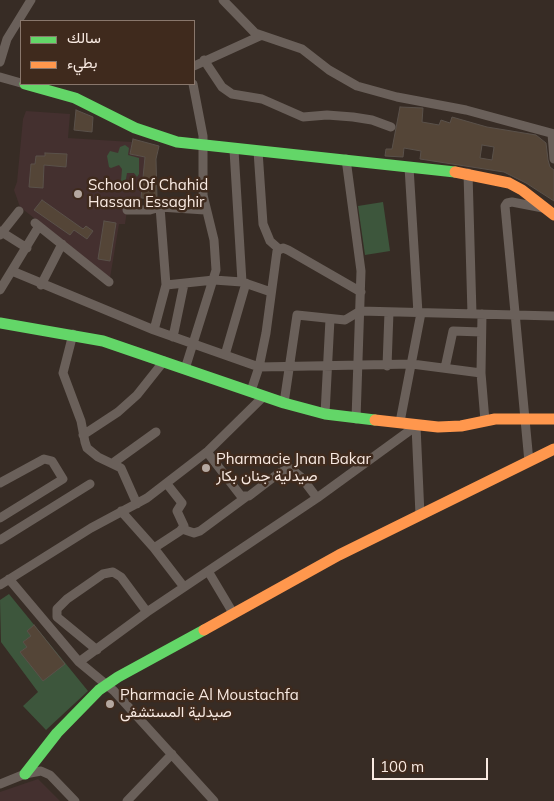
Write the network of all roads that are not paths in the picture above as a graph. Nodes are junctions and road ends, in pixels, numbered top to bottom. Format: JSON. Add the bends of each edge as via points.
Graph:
{"nodes":[{"id":1,"x":31,"y":0,"type":"edge"},
{"id":2,"x":223,"y":0,"type":"edge"},
{"id":3,"x":260,"y":36,"type":"junction"},
{"id":4,"x":204,"y":60,"type":"junction"},
{"id":5,"x":0,"y":62,"type":"edge"},
{"id":6,"x":195,"y":65,"type":"edge"},
{"id":7,"x":0,"y":77,"type":"edge"},
{"id":8,"x":20,"y":82,"type":"edge"},
{"id":9,"x":30,"y":85,"type":"edge"},
{"id":10,"x":193,"y":85,"type":"edge"},
{"id":11,"x":391,"y":127,"type":"dead end"},
{"id":12,"x":553,"y":134,"type":"edge"},
{"id":13,"x":202,"y":146,"type":"junction"},
{"id":14,"x":234,"y":150,"type":"junction"},
{"id":15,"x":258,"y":151,"type":"junction"},
{"id":16,"x":346,"y":159,"type":"junction"},
{"id":17,"x":554,"y":159,"type":"edge"},
{"id":18,"x":409,"y":167,"type":"junction"},
{"id":19,"x":468,"y":173,"type":"junction"},
{"id":20,"x":160,"y":206,"type":"junction"},
{"id":21,"x":19,"y":210,"type":"dead end"},
{"id":22,"x":127,"y":210,"type":"dead end"},
{"id":23,"x":205,"y":210,"type":"junction"},
{"id":24,"x":551,"y":212,"type":"edge"},
{"id":25,"x":1,"y":233,"type":"edge"},
{"id":26,"x":62,"y":244,"type":"junction"},
{"id":27,"x":27,"y":248,"type":"junction"},
{"id":28,"x":279,"y":249,"type":"junction"},
{"id":29,"x":12,"y":271,"type":"junction"},
{"id":30,"x":214,"y":280,"type":"junction"},
{"id":31,"x":109,"y":282,"type":"dead end"},
{"id":32,"x":244,"y":282,"type":"junction"},
{"id":33,"x":184,"y":284,"type":"junction"},
{"id":34,"x":41,"y":285,"type":"junction"},
{"id":35,"x":166,"y":285,"type":"junction"},
{"id":36,"x":0,"y":290,"type":"edge"},
{"id":37,"x":271,"y":292,"type":"junction"},
{"id":38,"x":361,"y":292,"type":"junction"},
{"id":39,"x":360,"y":311,"type":"junction"},
{"id":40,"x":390,"y":312,"type":"junction"},
{"id":41,"x":420,"y":313,"type":"junction"},
{"id":42,"x":472,"y":314,"type":"junction"},
{"id":43,"x":482,"y":314,"type":"junction"},
{"id":44,"x":515,"y":315,"type":"junction"},
{"id":45,"x":554,"y":316,"type":"edge"},
{"id":46,"x":330,"y":318,"type":"junction"},
{"id":47,"x":0,"y":323,"type":"edge"},
{"id":48,"x":154,"y":330,"type":"junction"},
{"id":49,"x":482,"y":332,"type":"junction"},
{"id":50,"x":73,"y":334,"type":"junction"},
{"id":51,"x":173,"y":337,"type":"junction"},
{"id":52,"x":194,"y":344,"type":"junction"},
{"id":53,"x":225,"y":355,"type":"junction"},
{"id":54,"x":164,"y":361,"type":"junction"},
{"id":55,"x":412,"y":364,"type":"junction"},
{"id":56,"x":259,"y":366,"type":"junction"},
{"id":57,"x":289,"y":366,"type":"junction"},
{"id":58,"x":328,"y":366,"type":"junction"},
{"id":59,"x":387,"y":366,"type":"junction"},
{"id":60,"x":356,"y":367,"type":"junction"},
{"id":61,"x":445,"y":368,"type":"junction"},
{"id":62,"x":185,"y":369,"type":"junction"},
{"id":63,"x":481,"y":373,"type":"junction"},
{"id":64,"x":251,"y":391,"type":"junction"},
{"id":65,"x":264,"y":396,"type":"junction"},
{"id":66,"x":284,"y":403,"type":"junction"},
{"id":67,"x":325,"y":414,"type":"junction"},
{"id":68,"x":356,"y":419,"type":"junction"},
{"id":69,"x":554,"y":419,"type":"edge"},
{"id":70,"x":485,"y":420,"type":"junction"},
{"id":71,"x":525,"y":420,"type":"junction"},
{"id":72,"x":400,"y":422,"type":"junction"},
{"id":73,"x":416,"y":426,"type":"junction"},
{"id":74,"x":156,"y":432,"type":"dead end"},
{"id":75,"x":83,"y":435,"type":"junction"},
{"id":76,"x":554,"y":449,"type":"edge"},
{"id":77,"x":207,"y":452,"type":"junction"},
{"id":78,"x":529,"y":462,"type":"junction"},
{"id":79,"x":113,"y":463,"type":"junction"},
{"id":80,"x":0,"y":483,"type":"edge"},
{"id":81,"x":90,"y":484,"type":"dead end"},
{"id":82,"x":167,"y":484,"type":"junction"},
{"id":83,"x":40,"y":494,"type":"junction"},
{"id":84,"x":246,"y":497,"type":"junction"},
{"id":85,"x":317,"y":498,"type":"junction"},
{"id":86,"x":137,"y":504,"type":"junction"},
{"id":87,"x":48,"y":510,"type":"junction"},
{"id":88,"x":121,"y":512,"type":"junction"},
{"id":89,"x":420,"y":515,"type":"junction"},
{"id":90,"x":0,"y":518,"type":"edge"},
{"id":91,"x":182,"y":529,"type":"junction"},
{"id":92,"x":0,"y":540,"type":"edge"},
{"id":93,"x":154,"y":548,"type":"junction"},
{"id":94,"x":208,"y":571,"type":"junction"},
{"id":95,"x":9,"y":580,"type":"junction"},
{"id":96,"x":0,"y":585,"type":"edge"},
{"id":97,"x":184,"y":587,"type":"junction"},
{"id":98,"x":148,"y":612,"type":"junction"},
{"id":99,"x":233,"y":613,"type":"junction"},
{"id":100,"x":97,"y":650,"type":"junction"},
{"id":101,"x":79,"y":662,"type":"junction"},
{"id":102,"x":107,"y":685,"type":"junction"},
{"id":103,"x":172,"y":754,"type":"junction"},
{"id":104,"x":25,"y":774,"type":"junction"},
{"id":105,"x":0,"y":784,"type":"edge"},
{"id":106,"x":75,"y":801,"type":"edge"},
{"id":107,"x":127,"y":801,"type":"edge"},
{"id":108,"x":214,"y":801,"type":"edge"}],
"edges":[{"from":1,"to":5,"type":"street","via":[[7,39]]},
{"from":2,"to":3,"type":"street","via":[[246,26]]},
{"from":3,"to":4,"type":"street"},
{"from":3,"to":12,"type":"street","via":[[302,49],[329,70],[365,89],[466,110]]},
{"from":4,"to":6,"type":"street"},
{"from":4,"to":11,"type":"street","via":[[222,87],[232,94],[262,99],[303,117],[354,117]]},
{"from":7,"to":8,"type":"street"},
{"from":9,"to":13,"type":"street","via":[[75,98],[160,138]]},
{"from":10,"to":13,"type":"street","via":[[202,123]]},
{"from":12,"to":17,"type":"street"},
{"from":13,"to":14,"type":"street"},
{"from":13,"to":23,"type":"street"},
{"from":14,"to":15,"type":"street"},
{"from":14,"to":32,"type":"street"},
{"from":15,"to":16,"type":"street"},
{"from":15,"to":28,"type":"street","via":[[263,224],[270,240]]},
{"from":16,"to":18,"type":"street"},
{"from":16,"to":38,"type":"street"},
{"from":18,"to":19,"type":"street"},
{"from":18,"to":41,"type":"street"},
{"from":19,"to":24,"type":"street","via":[[509,182]]},
{"from":19,"to":42,"type":"street"},
{"from":20,"to":22,"type":"street","via":[[150,210]]},
{"from":20,"to":23,"type":"street"},
{"from":20,"to":35,"type":"street"},
{"from":21,"to":25,"type":"street"},
{"from":23,"to":30,"type":"street","via":[[214,240]]},
{"from":24,"to":44,"type":"street","via":[[512,202],[504,206]]},
{"from":25,"to":27,"type":"street"},
{"from":26,"to":27,"type":"street","via":[[37,224]]},
{"from":26,"to":31,"type":"street"},
{"from":26,"to":34,"type":"street"},
{"from":27,"to":29,"type":"street"},
{"from":28,"to":37,"type":"street"},
{"from":28,"to":38,"type":"street","via":[[288,250]]},
{"from":29,"to":34,"type":"street"},
{"from":29,"to":36,"type":"street"},
{"from":30,"to":32,"type":"street"},
{"from":30,"to":33,"type":"street"},
{"from":30,"to":52,"type":"street"},
{"from":32,"to":37,"type":"street"},
{"from":32,"to":53,"type":"street"},
{"from":33,"to":35,"type":"street"},
{"from":33,"to":51,"type":"street"},
{"from":34,"to":48,"type":"street"},
{"from":35,"to":48,"type":"street"},
{"from":37,"to":56,"type":"street"},
{"from":38,"to":39,"type":"street"},
{"from":39,"to":40,"type":"street"},
{"from":39,"to":46,"type":"street","via":[[348,319]]},
{"from":39,"to":60,"type":"street"},
{"from":40,"to":41,"type":"street"},
{"from":40,"to":59,"type":"street"},
{"from":41,"to":42,"type":"street"},
{"from":41,"to":55,"type":"street"},
{"from":42,"to":43,"type":"street"},
{"from":43,"to":44,"type":"street"},
{"from":43,"to":49,"type":"street"},
{"from":44,"to":45,"type":"street"},
{"from":44,"to":71,"type":"street"},
{"from":46,"to":57,"type":"street","via":[[297,315]]},
{"from":46,"to":58,"type":"street"},
{"from":47,"to":50,"type":"street"},
{"from":48,"to":51,"type":"street"},
{"from":49,"to":61,"type":"street","via":[[453,331]]},
{"from":49,"to":63,"type":"street"},
{"from":50,"to":54,"type":"street"},
{"from":50,"to":75,"type":"street","via":[[63,373]]},
{"from":51,"to":52,"type":"street"},
{"from":52,"to":53,"type":"street"},
{"from":52,"to":62,"type":"street"},
{"from":53,"to":56,"type":"street"},
{"from":54,"to":62,"type":"street"},
{"from":54,"to":75,"type":"street","via":[[138,395]]},
{"from":55,"to":59,"type":"street"},
{"from":55,"to":61,"type":"street"},
{"from":55,"to":72,"type":"street"},
{"from":56,"to":57,"type":"street"},
{"from":56,"to":64,"type":"street"},
{"from":57,"to":58,"type":"street"},
{"from":57,"to":66,"type":"street"},
{"from":58,"to":60,"type":"street"},
{"from":58,"to":67,"type":"street"},
{"from":59,"to":60,"type":"street"},
{"from":60,"to":68,"type":"street"},
{"from":61,"to":63,"type":"street"},
{"from":62,"to":64,"type":"street"},
{"from":63,"to":70,"type":"street"},
{"from":64,"to":65,"type":"street"},
{"from":65,"to":66,"type":"street"},
{"from":65,"to":77,"type":"street"},
{"from":66,"to":67,"type":"street"},
{"from":67,"to":68,"type":"street"},
{"from":68,"to":72,"type":"street"},
{"from":69,"to":71,"type":"street"},
{"from":70,"to":71,"type":"street"},
{"from":70,"to":73,"type":"street","via":[[450,427]]},
{"from":71,"to":78,"type":"street"},
{"from":72,"to":73,"type":"street"},
{"from":73,"to":85,"type":"street"},
{"from":73,"to":89,"type":"street"},
{"from":74,"to":79,"type":"street"},
{"from":75,"to":79,"type":"street","via":[[91,452]]},
{"from":76,"to":78,"type":"street"},
{"from":77,"to":82,"type":"street"},
{"from":77,"to":84,"type":"street","via":[[237,492]]},
{"from":78,"to":89,"type":"street"},
{"from":79,"to":86,"type":"street","via":[[123,470]]},
{"from":80,"to":83,"type":"street","via":[[44,459],[52,461],[64,479]]},
{"from":81,"to":87,"type":"street"},
{"from":82,"to":86,"type":"street"},
{"from":82,"to":91,"type":"street","via":[[182,503],[177,511],[184,522]]},
{"from":83,"to":87,"type":"street"},
{"from":83,"to":90,"type":"street"},
{"from":84,"to":85,"type":"street","via":[[290,468]]},
{"from":84,"to":91,"type":"street","via":[[200,531],[194,533]]},
{"from":85,"to":94,"type":"street"},
{"from":86,"to":88,"type":"street"},
{"from":87,"to":92,"type":"street"},
{"from":88,"to":93,"type":"street"},
{"from":88,"to":95,"type":"street"},
{"from":89,"to":99,"type":"street"},
{"from":91,"to":93,"type":"street"},
{"from":93,"to":97,"type":"street"},
{"from":94,"to":97,"type":"street"},
{"from":94,"to":99,"type":"street"},
{"from":95,"to":96,"type":"street"},
{"from":95,"to":101,"type":"street"},
{"from":97,"to":98,"type":"street"},
{"from":98,"to":100,"type":"street"},
{"from":98,"to":100,"type":"street","via":[[121,576],[113,572],[103,574],[72,595],[57,609],[57,617]]},
{"from":99,"to":102,"type":"street"},
{"from":100,"to":101,"type":"street"},
{"from":101,"to":102,"type":"street"},
{"from":102,"to":103,"type":"street"},
{"from":102,"to":104,"type":"street","via":[[57,733]]},
{"from":103,"to":107,"type":"street"},
{"from":103,"to":108,"type":"street"},
{"from":104,"to":105,"type":"street"},
{"from":104,"to":106,"type":"street","via":[[45,772]]}]}
